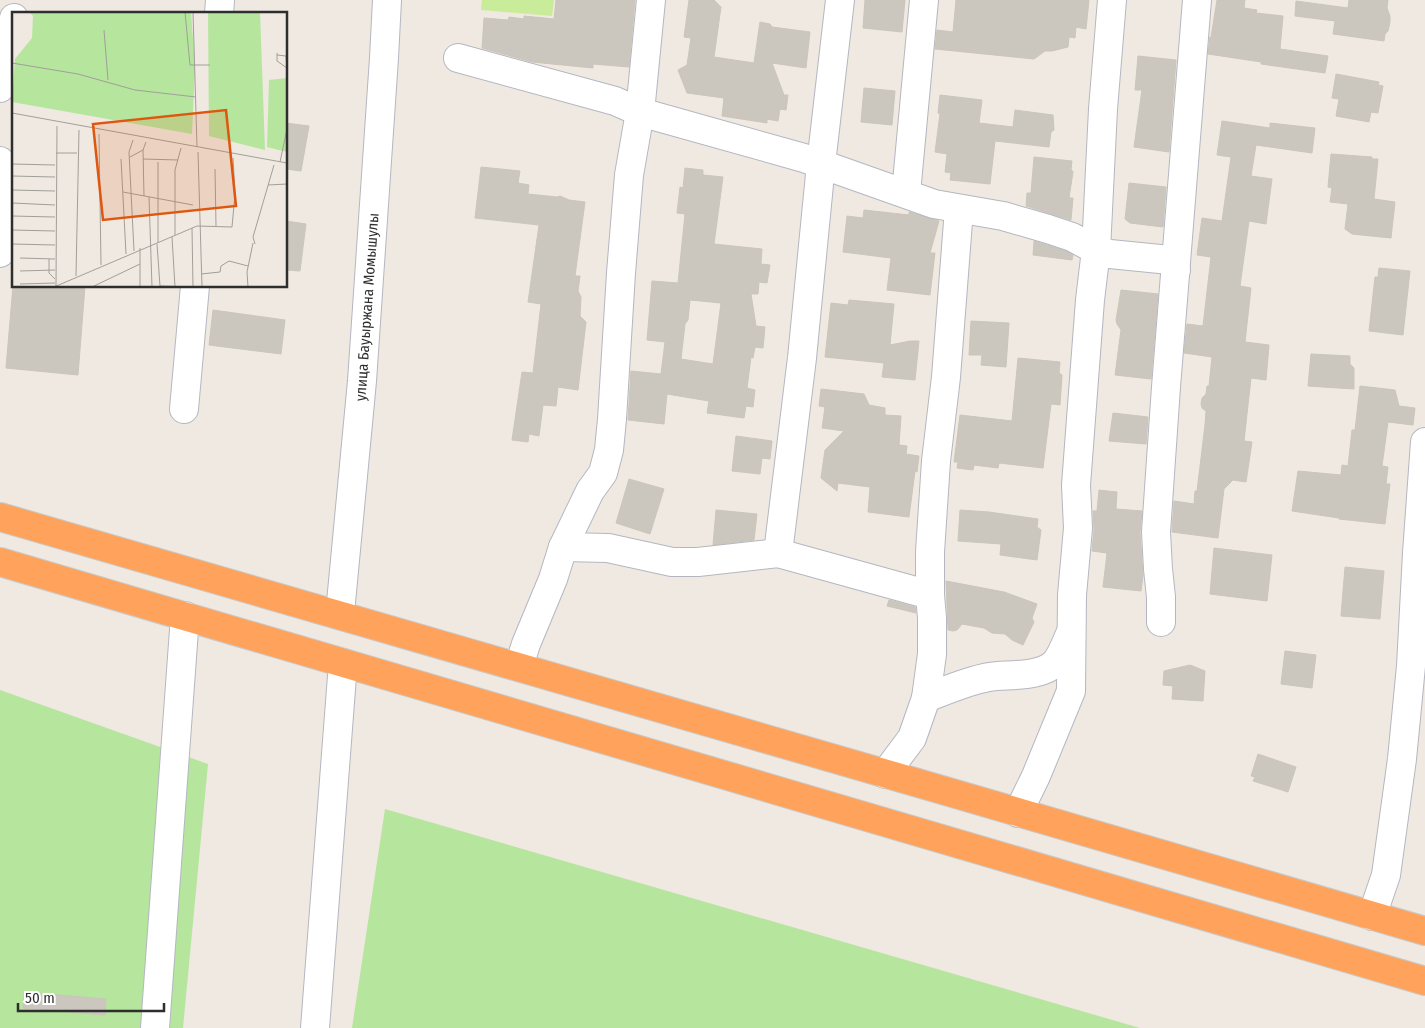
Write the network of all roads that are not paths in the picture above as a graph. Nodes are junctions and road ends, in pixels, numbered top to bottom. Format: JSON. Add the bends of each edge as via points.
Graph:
{"nodes":[{"id":1,"x":387,"y":0,"type":"edge"},
{"id":2,"x":651,"y":0,"type":"edge"},
{"id":3,"x":840,"y":0,"type":"edge"},
{"id":4,"x":924,"y":0,"type":"edge"},
{"id":5,"x":1112,"y":0,"type":"edge"},
{"id":6,"x":1197,"y":0,"type":"edge"},
{"id":7,"x":12,"y":28,"type":"edge"},
{"id":8,"x":458,"y":58,"type":"dead end"},
{"id":9,"x":0,"y":88,"type":"edge"},
{"id":10,"x":640,"y":112,"type":"junction"},
{"id":11,"x":0,"y":161,"type":"edge"},
{"id":12,"x":821,"y":164,"type":"junction"},
{"id":13,"x":906,"y":193,"type":"junction"},
{"id":14,"x":959,"y":209,"type":"junction"},
{"id":15,"x":1096,"y":250,"type":"junction"},
{"id":16,"x":0,"y":253,"type":"edge"},
{"id":17,"x":1176,"y":270,"type":"junction"},
{"id":18,"x":195,"y":288,"type":"edge"},
{"id":19,"x":184,"y":409,"type":"dead end"},
{"id":20,"x":1425,"y":442,"type":"edge"},
{"id":21,"x":0,"y":517,"type":"edge"},
{"id":22,"x":563,"y":547,"type":"junction"},
{"id":23,"x":778,"y":553,"type":"junction"},
{"id":24,"x":0,"y":562,"type":"edge"},
{"id":25,"x":930,"y":595,"type":"junction"},
{"id":26,"x":340,"y":613,"type":"junction"},
{"id":27,"x":185,"y":616,"type":"junction"},
{"id":28,"x":1160,"y":622,"type":"dead end"},
{"id":29,"x":1071,"y":633,"type":"junction"},
{"id":30,"x":343,"y":663,"type":"junction"},
{"id":31,"x":519,"y":666,"type":"junction"},
{"id":32,"x":926,"y":698,"type":"junction"},
{"id":33,"x":885,"y":774,"type":"junction"},
{"id":34,"x":1018,"y":813,"type":"junction"},
{"id":35,"x":1372,"y":916,"type":"junction"},
{"id":36,"x":1425,"y":931,"type":"edge"},
{"id":37,"x":1425,"y":980,"type":"edge"},
{"id":38,"x":155,"y":1028,"type":"edge"},
{"id":39,"x":315,"y":1028,"type":"edge"}],
"edges":[{"from":1,"to":26,"type":"street","name":"улица Бауыржана Момышулы","via":[[362,371]]},
{"from":2,"to":10,"type":"street"},
{"from":3,"to":12,"type":"street"},
{"from":4,"to":13,"type":"street"},
{"from":5,"to":15,"type":"street"},
{"from":6,"to":17,"type":"street"},
{"from":7,"to":9,"type":"street"},
{"from":8,"to":10,"type":"street","via":[[615,101]]},
{"from":10,"to":12,"type":"street"},
{"from":10,"to":22,"type":"street","via":[[629,175],[609,450],[603,473],[590,491]]},
{"from":11,"to":16,"type":"street","via":[[4,184]]},
{"from":12,"to":13,"type":"street"},
{"from":12,"to":23,"type":"street"},
{"from":13,"to":14,"type":"street"},
{"from":14,"to":15,"type":"street","via":[[1002,216],[1048,229]]},
{"from":14,"to":25,"type":"street","via":[[935,479]]},
{"from":15,"to":17,"type":"street","via":[[1170,260]]},
{"from":15,"to":29,"type":"street","via":[[1076,485],[1078,528]]},
{"from":17,"to":28,"type":"street","via":[[1156,532]]},
{"from":18,"to":19,"type":"street"},
{"from":20,"to":35,"type":"street","via":[[1402,759],[1386,874]]},
{"from":21,"to":26,"type":"highway"},
{"from":22,"to":23,"type":"street","via":[[608,548],[672,562]]},
{"from":22,"to":31,"type":"street"},
{"from":23,"to":25,"type":"street"},
{"from":24,"to":27,"type":"highway"},
{"from":25,"to":32,"type":"street","via":[[932,654]]},
{"from":26,"to":31,"type":"highway"},
{"from":27,"to":30,"type":"highway"},
{"from":27,"to":38,"type":"street"},
{"from":29,"to":32,"type":"street","via":[[1055,663],[1040,671],[968,682]]},
{"from":29,"to":34,"type":"street","via":[[1071,691]]},
{"from":30,"to":37,"type":"highway"},
{"from":30,"to":39,"type":"street"},
{"from":31,"to":33,"type":"highway"},
{"from":32,"to":33,"type":"street","via":[[912,738]]},
{"from":33,"to":34,"type":"highway"},
{"from":34,"to":35,"type":"highway"},
{"from":35,"to":36,"type":"highway"}]}
